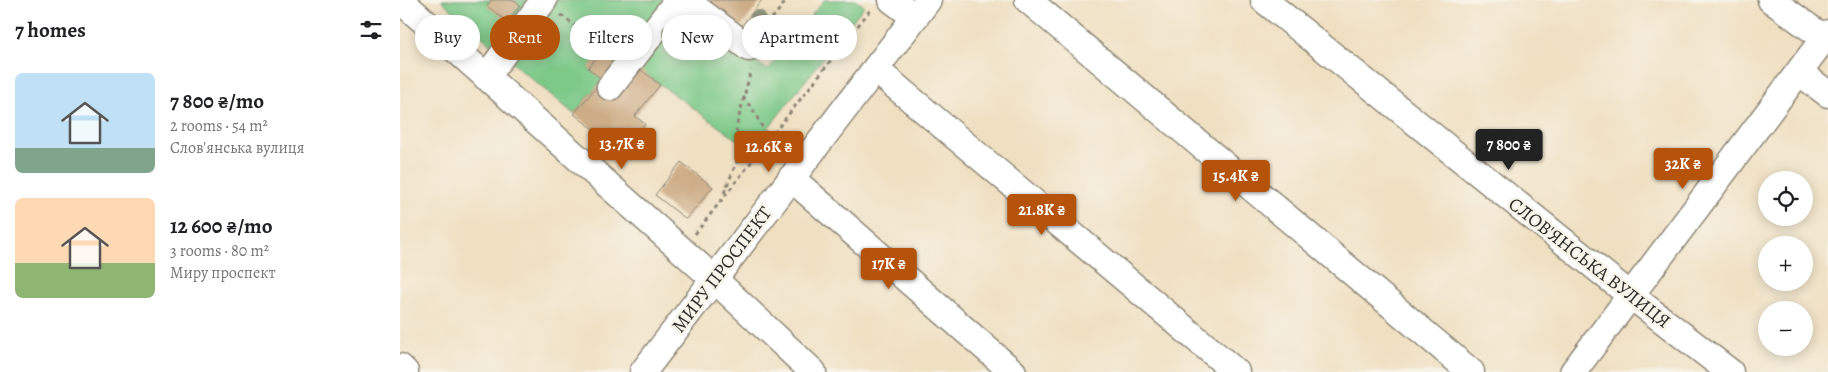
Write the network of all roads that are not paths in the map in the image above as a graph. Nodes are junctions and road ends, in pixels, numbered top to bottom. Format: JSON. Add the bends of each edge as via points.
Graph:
{"nodes":[{"id":1,"x":400,"y":0,"type":"edge"},
{"id":2,"x":678,"y":0,"type":"edge"},
{"id":3,"x":685,"y":0,"type":"edge"},
{"id":4,"x":1028,"y":0,"type":"edge"},
{"id":5,"x":1264,"y":0,"type":"edge"},
{"id":6,"x":1771,"y":0,"type":"edge"},
{"id":7,"x":543,"y":1,"type":"edge"},
{"id":8,"x":881,"y":5,"type":"edge"},
{"id":9,"x":921,"y":9,"type":"edge"},
{"id":10,"x":1826,"y":36,"type":"edge"},
{"id":11,"x":742,"y":43,"type":"edge"},
{"id":12,"x":875,"y":69,"type":"junction"},
{"id":13,"x":1799,"y":72,"type":"junction"},
{"id":14,"x":486,"y":77,"type":"junction"},
{"id":15,"x":610,"y":87,"type":"dead end"},
{"id":16,"x":1828,"y":94,"type":"edge"},
{"id":17,"x":791,"y":178,"type":"junction"},
{"id":18,"x":714,"y":279,"type":"junction"},
{"id":19,"x":1630,"y":295,"type":"junction"},
{"id":20,"x":400,"y":367,"type":"edge"},
{"id":21,"x":405,"y":372,"type":"edge"},
{"id":22,"x":643,"y":372,"type":"edge"},
{"id":23,"x":813,"y":372,"type":"edge"},
{"id":24,"x":1013,"y":372,"type":"edge"},
{"id":25,"x":1236,"y":372,"type":"edge"},
{"id":26,"x":1471,"y":372,"type":"edge"},
{"id":27,"x":1573,"y":372,"type":"edge"},
{"id":28,"x":1730,"y":372,"type":"edge"}],
"edges":[{"from":1,"to":14,"type":"street"},
{"from":2,"to":15,"type":"street"},
{"from":3,"to":11,"type":"street"},
{"from":4,"to":26,"type":"street"},
{"from":5,"to":19,"type":"street","name":"СЛОВ'ЯНСЬКА ВУЛИЦЯ"},
{"from":6,"to":10,"type":"street"},
{"from":7,"to":14,"type":"street"},
{"from":8,"to":9,"type":"street"},
{"from":9,"to":12,"type":"street","name":"МИРУ ПРОСПЕКТ"},
{"from":10,"to":13,"type":"street"},
{"from":12,"to":17,"type":"street","name":"МИРУ ПРОСПЕКТ"},
{"from":12,"to":25,"type":"street"},
{"from":13,"to":16,"type":"street"},
{"from":13,"to":19,"type":"street"},
{"from":14,"to":18,"type":"street"},
{"from":17,"to":18,"type":"street","name":"МИРУ ПРОСПЕКТ"},
{"from":17,"to":24,"type":"street"},
{"from":18,"to":22,"type":"street","name":"МИРУ ПРОСПЕКТ"},
{"from":18,"to":23,"type":"street"},
{"from":19,"to":27,"type":"street"},
{"from":19,"to":28,"type":"street","name":"СЛОВ'ЯНСЬКА ВУЛИЦЯ"},
{"from":20,"to":21,"type":"street"}]}
